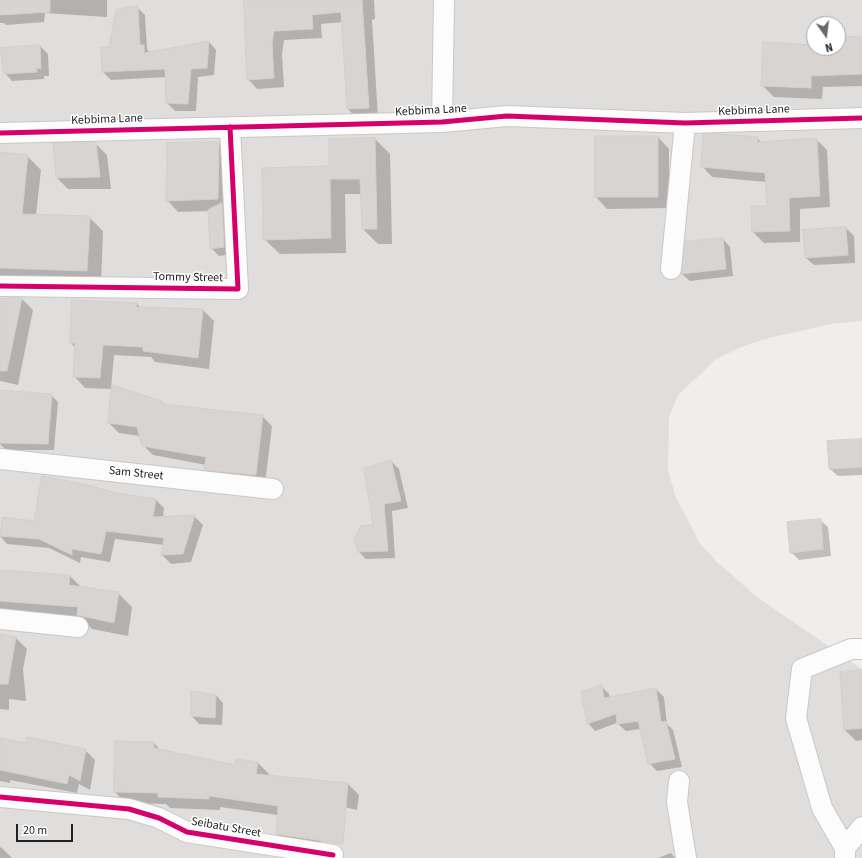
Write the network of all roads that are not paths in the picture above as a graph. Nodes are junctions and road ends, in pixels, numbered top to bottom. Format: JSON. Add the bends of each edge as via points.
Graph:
{"nodes":[{"id":1,"x":444,"y":0,"type":"edge"},
{"id":2,"x":862,"y":118,"type":"edge"},
{"id":3,"x":442,"y":122,"type":"junction"},
{"id":4,"x":685,"y":123,"type":"junction"},
{"id":5,"x":230,"y":127,"type":"junction"},
{"id":6,"x":0,"y":133,"type":"edge"},
{"id":7,"x":670,"y":269,"type":"dead end"},
{"id":8,"x":0,"y":286,"type":"edge"},
{"id":9,"x":0,"y":459,"type":"edge"},
{"id":10,"x":273,"y":489,"type":"dead end"},
{"id":11,"x":0,"y":619,"type":"edge"},
{"id":12,"x":78,"y":627,"type":"dead end"},
{"id":13,"x":862,"y":649,"type":"edge"},
{"id":14,"x":679,"y":781,"type":"dead end"},
{"id":15,"x":0,"y":796,"type":"edge"},
{"id":16,"x":862,"y":826,"type":"edge"},
{"id":17,"x":845,"y":853,"type":"edge"},
{"id":18,"x":334,"y":855,"type":"dead end"},
{"id":19,"x":686,"y":858,"type":"edge"}],
"edges":[{"from":1,"to":3,"type":"street"},
{"from":2,"to":4,"type":"street","name":"Kebbima Lane"},
{"from":3,"to":4,"type":"street","name":"Kebbima Lane","via":[[506,116]]},
{"from":3,"to":5,"type":"street","name":"Kebbima Lane"},
{"from":4,"to":7,"type":"street"},
{"from":5,"to":6,"type":"street","name":"Kebbima Lane"},
{"from":5,"to":8,"type":"street","name":"Tommy Street","via":[[238,289]]},
{"from":9,"to":10,"type":"street","name":"Sam Street"},
{"from":11,"to":12,"type":"street"},
{"from":13,"to":17,"type":"street","via":[[851,650],[802,669],[796,718],[822,808]]},
{"from":14,"to":19,"type":"street","via":[[677,802]]},
{"from":15,"to":18,"type":"street","name":"Seibatu Street","via":[[129,809],[159,818],[188,832]]},
{"from":16,"to":17,"type":"street"}]}
